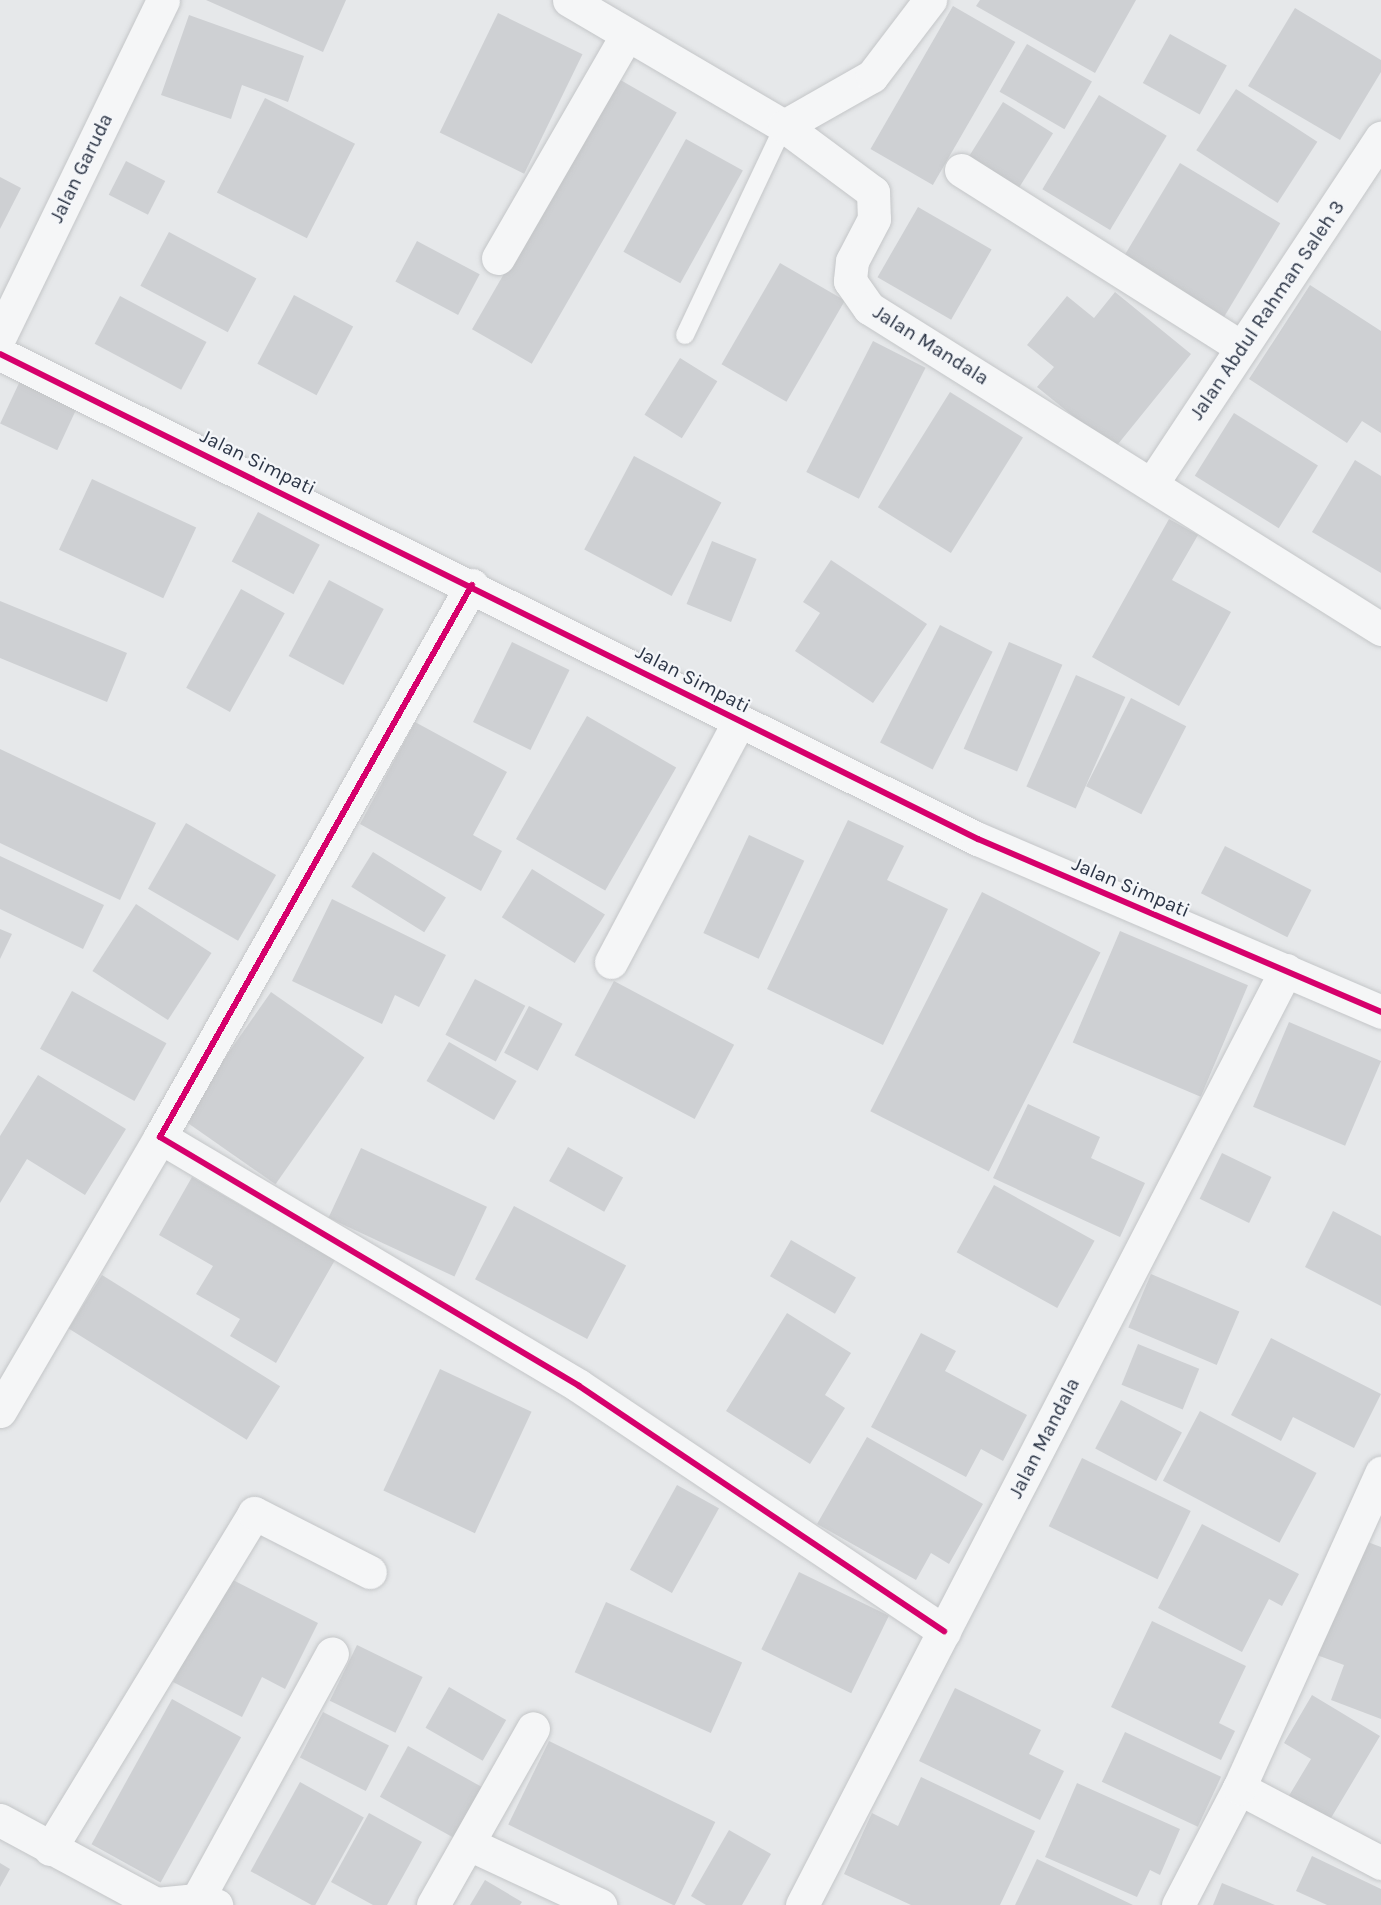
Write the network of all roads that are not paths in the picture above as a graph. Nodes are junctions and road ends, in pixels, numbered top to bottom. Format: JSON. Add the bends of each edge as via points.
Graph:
{"nodes":[{"id":1,"x":163,"y":0,"type":"edge"},
{"id":2,"x":569,"y":0,"type":"edge"},
{"id":3,"x":930,"y":0,"type":"edge"},
{"id":4,"x":627,"y":35,"type":"junction"},
{"id":5,"x":784,"y":126,"type":"junction"},
{"id":6,"x":1379,"y":146,"type":"edge"},
{"id":7,"x":961,"y":170,"type":"dead end"},
{"id":8,"x":498,"y":258,"type":"dead end"},
{"id":9,"x":0,"y":336,"type":"edge"},
{"id":10,"x":685,"y":336,"type":"dead end"},
{"id":11,"x":1241,"y":347,"type":"junction"},
{"id":12,"x":0,"y":354,"type":"edge"},
{"id":13,"x":1153,"y":482,"type":"junction"},
{"id":14,"x":472,"y":585,"type":"junction"},
{"id":15,"x":1381,"y":629,"type":"edge"},
{"id":16,"x":739,"y":721,"type":"junction"},
{"id":17,"x":611,"y":962,"type":"dead end"},
{"id":18,"x":1286,"y":970,"type":"junction"},
{"id":19,"x":1381,"y":1012,"type":"edge"},
{"id":20,"x":160,"y":1137,"type":"junction"},
{"id":21,"x":0,"y":1411,"type":"edge"},
{"id":22,"x":1381,"y":1473,"type":"edge"},
{"id":23,"x":370,"y":1572,"type":"dead end"},
{"id":24,"x":944,"y":1631,"type":"junction"},
{"id":25,"x":332,"y":1653,"type":"dead end"},
{"id":26,"x":533,"y":1728,"type":"dead end"},
{"id":27,"x":1239,"y":1788,"type":"junction"},
{"id":28,"x":0,"y":1820,"type":"edge"},
{"id":29,"x":469,"y":1844,"type":"junction"},
{"id":30,"x":50,"y":1849,"type":"junction"},
{"id":31,"x":1381,"y":1863,"type":"edge"},
{"id":32,"x":207,"y":1903,"type":"edge"},
{"id":33,"x":433,"y":1905,"type":"edge"},
{"id":34,"x":600,"y":1905,"type":"edge"},
{"id":35,"x":802,"y":1905,"type":"edge"},
{"id":36,"x":1178,"y":1905,"type":"edge"}],
"edges":[{"from":1,"to":9,"type":"street","name":"Jalan Garuda"},
{"from":2,"to":4,"type":"street","name":"Jalan Mandala"},
{"from":3,"to":5,"type":"street","via":[[872,76]]},
{"from":4,"to":5,"type":"street","name":"Jalan Mandala"},
{"from":4,"to":8,"type":"street"},
{"from":5,"to":10,"type":"lane"},
{"from":5,"to":13,"type":"street","name":"Jalan Mandala","via":[[873,192],[874,219],[852,261],[850,281],[869,308]]},
{"from":6,"to":11,"type":"street","name":"Jalan Abdul Rahman Saleh 3"},
{"from":7,"to":11,"type":"street"},
{"from":11,"to":13,"type":"street","name":"Jalan Abdul Rahman Saleh 3"},
{"from":12,"to":14,"type":"street","name":"Jalan Simpati"},
{"from":13,"to":15,"type":"street","name":"Jalan Mandala"},
{"from":14,"to":16,"type":"street","name":"Jalan Simpati"},
{"from":14,"to":20,"type":"street"},
{"from":16,"to":17,"type":"street"},
{"from":16,"to":18,"type":"street","name":"Jalan Simpati","via":[[978,839]]},
{"from":18,"to":19,"type":"street","name":"Jalan Simpati"},
{"from":18,"to":24,"type":"street","name":"Jalan Mandala"},
{"from":20,"to":21,"type":"street"},
{"from":20,"to":24,"type":"street","via":[[579,1386]]},
{"from":22,"to":27,"type":"street"},
{"from":23,"to":30,"type":"street","via":[[254,1513]]},
{"from":24,"to":35,"type":"street","name":"Jalan Mandala"},
{"from":25,"to":32,"type":"street"},
{"from":26,"to":29,"type":"street"},
{"from":27,"to":31,"type":"street"},
{"from":27,"to":36,"type":"street"},
{"from":28,"to":30,"type":"street"},
{"from":29,"to":33,"type":"street"},
{"from":29,"to":34,"type":"street"},
{"from":30,"to":32,"type":"street","via":[[156,1904]]}]}
